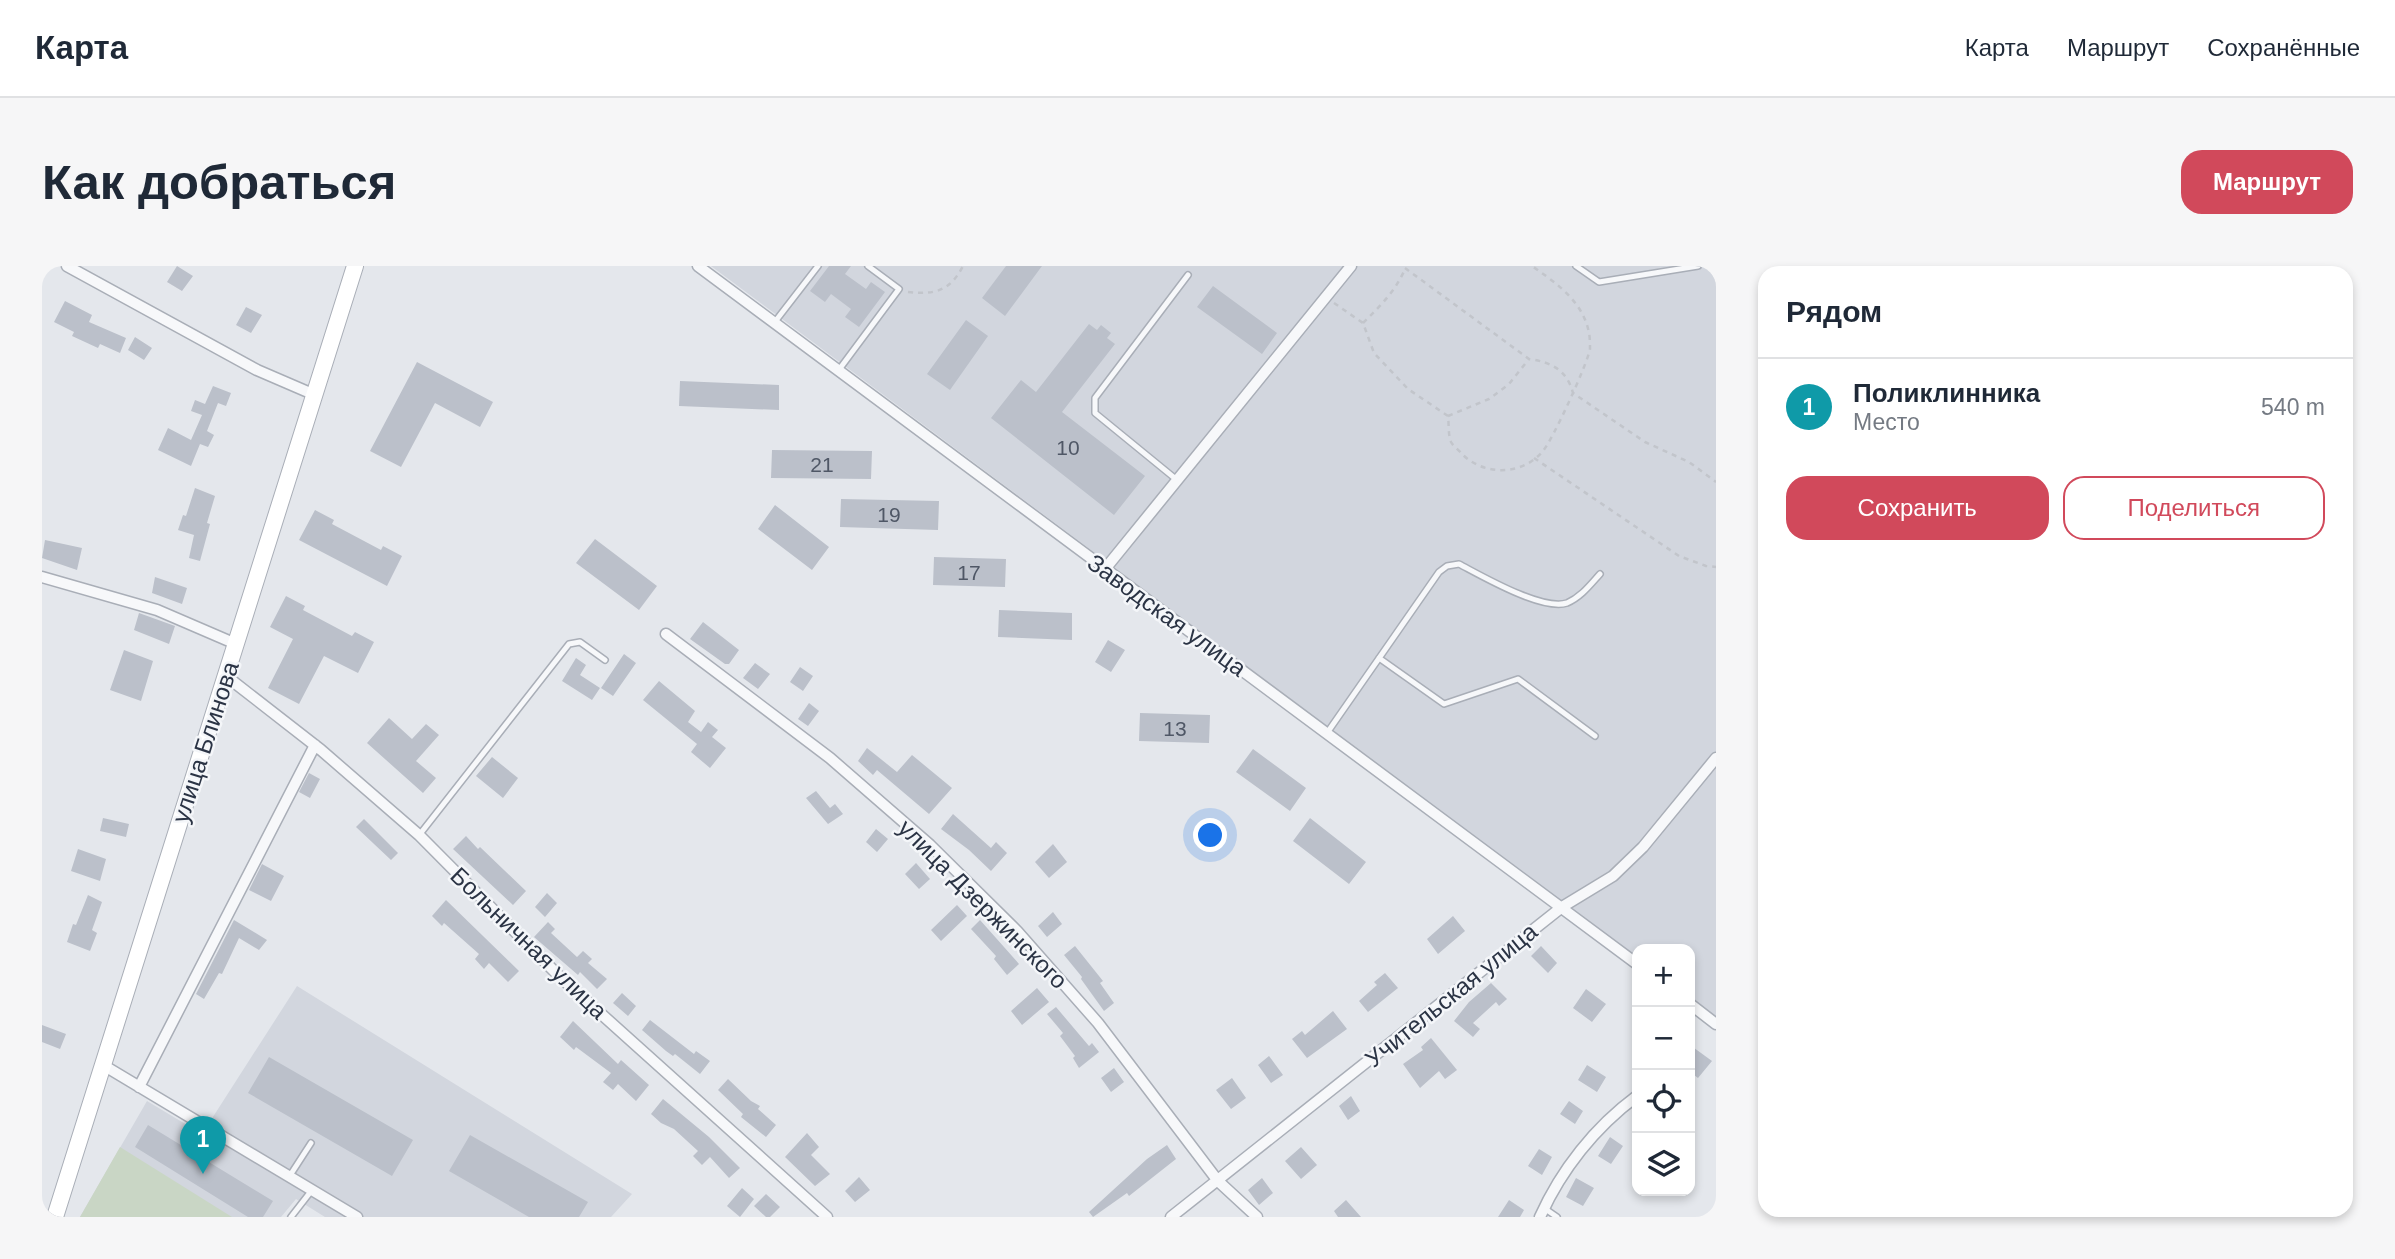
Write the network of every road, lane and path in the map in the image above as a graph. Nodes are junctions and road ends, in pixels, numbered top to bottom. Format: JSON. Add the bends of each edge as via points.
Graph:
{"nodes":[{"id":1,"x":67,"y":266,"type":"edge"},
{"id":2,"x":355,"y":266,"type":"edge"},
{"id":3,"x":698,"y":266,"type":"edge"},
{"id":4,"x":818,"y":266,"type":"edge"},
{"id":5,"x":867,"y":266,"type":"edge"},
{"id":6,"x":963,"y":266,"type":"edge"},
{"id":7,"x":1351,"y":266,"type":"edge"},
{"id":8,"x":1532,"y":266,"type":"edge"},
{"id":9,"x":1576,"y":266,"type":"edge"},
{"id":10,"x":1698,"y":266,"type":"edge"},
{"id":11,"x":1406,"y":267,"type":"edge"},
{"id":12,"x":1188,"y":275,"type":"dead end"},
{"id":13,"x":899,"y":289,"type":"junction"},
{"id":14,"x":1325,"y":297,"type":"junction"},
{"id":15,"x":774,"y":323,"type":"junction"},
{"id":16,"x":1363,"y":323,"type":"junction"},
{"id":17,"x":1529,"y":359,"type":"junction"},
{"id":18,"x":838,"y":370,"type":"junction"},
{"id":19,"x":1573,"y":393,"type":"junction"},
{"id":20,"x":314,"y":395,"type":"junction"},
{"id":21,"x":1448,"y":415,"type":"junction"},
{"id":22,"x":1534,"y":458,"type":"junction"},
{"id":23,"x":1177,"y":480,"type":"junction"},
{"id":24,"x":1716,"y":482,"type":"edge"},
{"id":25,"x":1716,"y":567,"type":"edge"},
{"id":26,"x":1105,"y":569,"type":"junction"},
{"id":27,"x":1600,"y":574,"type":"dead end"},
{"id":28,"x":42,"y":577,"type":"edge"},
{"id":29,"x":666,"y":634,"type":"dead end"},
{"id":30,"x":236,"y":645,"type":"junction"},
{"id":31,"x":1379,"y":658,"type":"junction"},
{"id":32,"x":605,"y":660,"type":"dead end"},
{"id":33,"x":226,"y":676,"type":"junction"},
{"id":34,"x":1327,"y":733,"type":"junction"},
{"id":35,"x":1595,"y":736,"type":"dead end"},
{"id":36,"x":315,"y":745,"type":"junction"},
{"id":37,"x":1716,"y":758,"type":"edge"},
{"id":38,"x":419,"y":835,"type":"junction"},
{"id":39,"x":1562,"y":907,"type":"junction"},
{"id":40,"x":1632,"y":960,"type":"edge"},
{"id":41,"x":1694,"y":1007,"type":"edge"},
{"id":42,"x":1716,"y":1024,"type":"edge"},
{"id":43,"x":103,"y":1065,"type":"junction"},
{"id":44,"x":139,"y":1087,"type":"junction"},
{"id":45,"x":1632,"y":1100,"type":"edge"},
{"id":46,"x":311,"y":1143,"type":"dead end"},
{"id":47,"x":289,"y":1177,"type":"junction"},
{"id":48,"x":1218,"y":1181,"type":"junction"},
{"id":49,"x":312,"y":1190,"type":"junction"},
{"id":50,"x":42,"y":1213,"type":"edge"},
{"id":51,"x":1542,"y":1213,"type":"edge"},
{"id":52,"x":46,"y":1217,"type":"edge"},
{"id":53,"x":55,"y":1217,"type":"edge"},
{"id":54,"x":290,"y":1217,"type":"edge"},
{"id":55,"x":357,"y":1217,"type":"edge"},
{"id":56,"x":827,"y":1217,"type":"edge"},
{"id":57,"x":1171,"y":1217,"type":"edge"},
{"id":58,"x":1257,"y":1217,"type":"edge"},
{"id":59,"x":1557,"y":1217,"type":"edge"}],
"edges":[{"from":1,"to":20,"type":"street","via":[[257,370]]},
{"from":2,"to":20,"type":"main road","name":"улица Блинова"},
{"from":3,"to":15,"type":"street","name":"Заводская улица"},
{"from":4,"to":15,"type":"lane"},
{"from":5,"to":13,"type":"lane"},
{"from":6,"to":13,"type":"path","via":[[944,289],[929,295]]},
{"from":7,"to":14,"type":"street"},
{"from":8,"to":19,"type":"path","via":[[1565,289],[1589,332],[1590,350]]},
{"from":9,"to":10,"type":"lane","via":[[1599,282]]},
{"from":11,"to":16,"type":"path","via":[[1388,299]]},
{"from":11,"to":17,"type":"path"},
{"from":12,"to":23,"type":"lane","via":[[1095,398],[1095,413]]},
{"from":13,"to":18,"type":"lane"},
{"from":14,"to":16,"type":"path"},
{"from":14,"to":23,"type":"street"},
{"from":15,"to":18,"type":"street","name":"Заводская улица"},
{"from":16,"to":21,"type":"path","via":[[1374,353],[1408,389]]},
{"from":17,"to":19,"type":"path","via":[[1559,369],[1569,378]]},
{"from":17,"to":21,"type":"path","via":[[1509,384],[1489,399]]},
{"from":18,"to":26,"type":"street","name":"Заводская улица"},
{"from":19,"to":22,"type":"path","via":[[1543,451]]},
{"from":19,"to":24,"type":"path","via":[[1645,442],[1689,462]]},
{"from":20,"to":30,"type":"main road","name":"улица Блинова"},
{"from":21,"to":22,"type":"path","via":[[1451,442],[1473,464],[1508,470]]},
{"from":22,"to":25,"type":"path","via":[[1679,556]]},
{"from":23,"to":26,"type":"street"},
{"from":26,"to":34,"type":"street","name":"Заводская улица"},
{"from":27,"to":31,"type":"lane","via":[[1580,596],[1564,604],[1532,600],[1459,564],[1447,566]]},
{"from":28,"to":30,"type":"street","via":[[157,610]]},
{"from":29,"to":48,"type":"street","name":"улица Дзержинского","via":[[830,758],[930,845],[1017,930],[1098,1023]]},
{"from":30,"to":33,"type":"main road","name":"улица Блинова"},
{"from":31,"to":34,"type":"lane"},
{"from":31,"to":35,"type":"lane","via":[[1444,705],[1518,679]]},
{"from":32,"to":38,"type":"lane","via":[[580,642],[569,644]]},
{"from":33,"to":36,"type":"street","name":"Больничная улица"},
{"from":33,"to":43,"type":"main road","name":"улица Блинова"},
{"from":34,"to":39,"type":"street","name":"Заводская улица"},
{"from":36,"to":38,"type":"street","name":"Больничная улица"},
{"from":36,"to":44,"type":"street"},
{"from":37,"to":39,"type":"street","name":"Учительская улица","via":[[1643,847],[1613,876]]},
{"from":38,"to":56,"type":"street","name":"Больничная улица","via":[[559,976]]},
{"from":39,"to":40,"type":"street","name":"Заводская улица"},
{"from":39,"to":48,"type":"street","name":"Учительская улица"},
{"from":41,"to":42,"type":"street"},
{"from":43,"to":44,"type":"street"},
{"from":43,"to":53,"type":"main road","name":"улица Блинова"},
{"from":44,"to":47,"type":"street"},
{"from":45,"to":51,"type":"street","via":[[1615,1112],[1554,1185]]},
{"from":46,"to":47,"type":"lane"},
{"from":47,"to":49,"type":"street"},
{"from":48,"to":57,"type":"street","name":"Учительская улица"},
{"from":48,"to":58,"type":"street","name":"улица Дзержинского"},
{"from":49,"to":54,"type":"lane"},
{"from":49,"to":55,"type":"street"},
{"from":50,"to":52,"type":"main road"},
{"from":51,"to":59,"type":"lane"}]}
